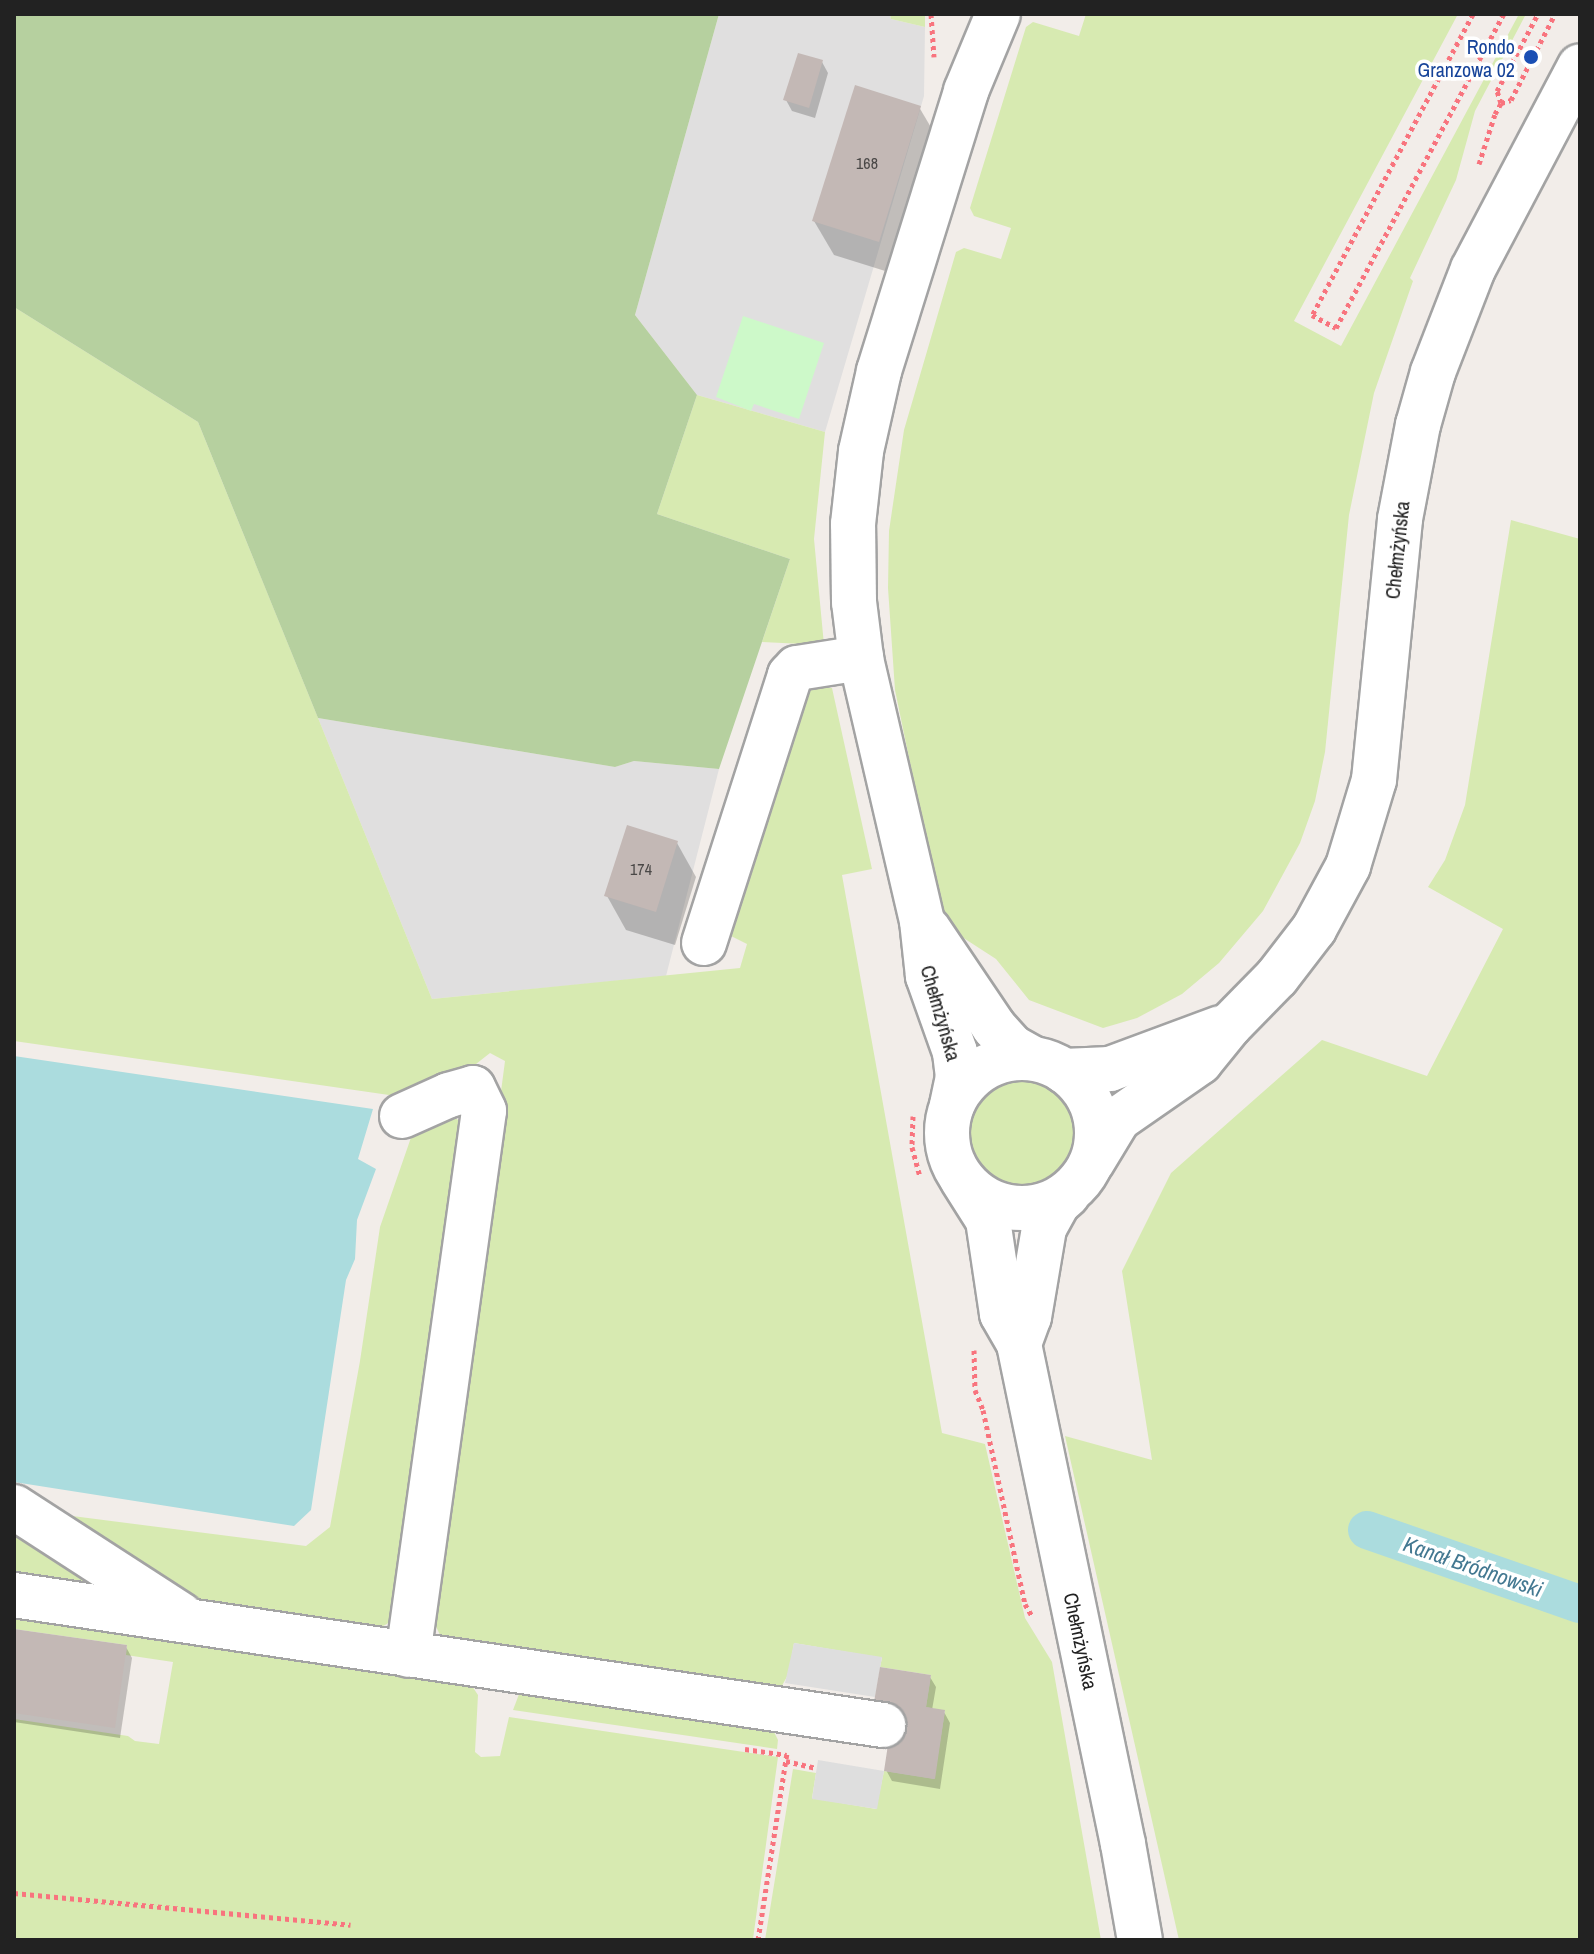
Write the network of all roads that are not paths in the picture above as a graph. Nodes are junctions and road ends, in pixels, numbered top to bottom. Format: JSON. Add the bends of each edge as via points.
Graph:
{"nodes":[{"id":1,"x":967,"y":14,"type":"edge"},
{"id":2,"x":998,"y":14,"type":"edge"},
{"id":3,"x":1580,"y":66,"type":"edge"},
{"id":4,"x":966,"y":91,"type":"junction"},
{"id":5,"x":861,"y":658,"type":"junction"},
{"id":6,"x":922,"y":921,"type":"junction"},
{"id":7,"x":704,"y":943,"type":"dead end"},
{"id":8,"x":1230,"y":1025,"type":"junction"},
{"id":9,"x":1048,"y":1064,"type":"junction"},
{"id":10,"x":933,"y":1103,"type":"junction"},
{"id":11,"x":402,"y":1116,"type":"dead end"},
{"id":12,"x":1080,"y":1178,"type":"junction"},
{"id":13,"x":943,"y":1182,"type":"junction"},
{"id":14,"x":1019,"y":1344,"type":"junction"},
{"id":15,"x":14,"y":1507,"type":"edge"},
{"id":16,"x":14,"y":1595,"type":"edge"},
{"id":17,"x":193,"y":1623,"type":"junction"},
{"id":18,"x":408,"y":1655,"type":"junction"},
{"id":19,"x":883,"y":1725,"type":"dead end"},
{"id":20,"x":1140,"y":1940,"type":"edge"}],
"edges":[{"from":1,"to":4,"type":"street","name":"Chełmżyńska"},
{"from":2,"to":4,"type":"street","name":"Chełmżyńska"},
{"from":3,"to":8,"type":"street","name":"Chełmżyńska","via":[[1473,269],[1429,385],[1405,484],[1381,734],[1356,845],[1302,947]]},
{"from":4,"to":5,"type":"street","name":"Chełmżyńska","via":[[879,371],[861,451],[852,547]]},
{"from":5,"to":6,"type":"street","name":"Chełmżyńska"},
{"from":5,"to":7,"type":"street","via":[[797,668],[790,675]]},
{"from":6,"to":9,"type":"street","name":"Chełmżyńska","via":[[994,1027],[1012,1047]]},
{"from":6,"to":10,"type":"street","name":"Chełmżyńska","via":[[928,976],[957,1062]]},
{"from":8,"to":9,"type":"street","name":"Chełmżyńska","via":[[1110,1069]]},
{"from":8,"to":12,"type":"street","name":"Chełmżyńska","via":[[1200,1062],[1118,1119]]},
{"from":9,"to":10,"type":"street","via":[[1010,1059],[989,1065]]},
{"from":9,"to":12,"type":"street","via":[[1078,1081],[1094,1112],[1098,1128]]},
{"from":10,"to":13,"type":"street","via":[[952,1163]]},
{"from":11,"to":18,"type":"street","via":[[473,1088],[484,1111]]},
{"from":12,"to":13,"type":"street","via":[[1032,1209],[993,1204]]},
{"from":12,"to":14,"type":"street","name":"Chełmżyńska","via":[[1044,1228],[1029,1317]]},
{"from":13,"to":14,"type":"street","name":"Chełmżyńska","via":[[988,1220],[1002,1314]]},
{"from":14,"to":20,"type":"street","name":"Chełmżyńska"},
{"from":15,"to":17,"type":"street"},
{"from":16,"to":17,"type":"street"},
{"from":17,"to":18,"type":"street"},
{"from":18,"to":19,"type":"street"}]}
